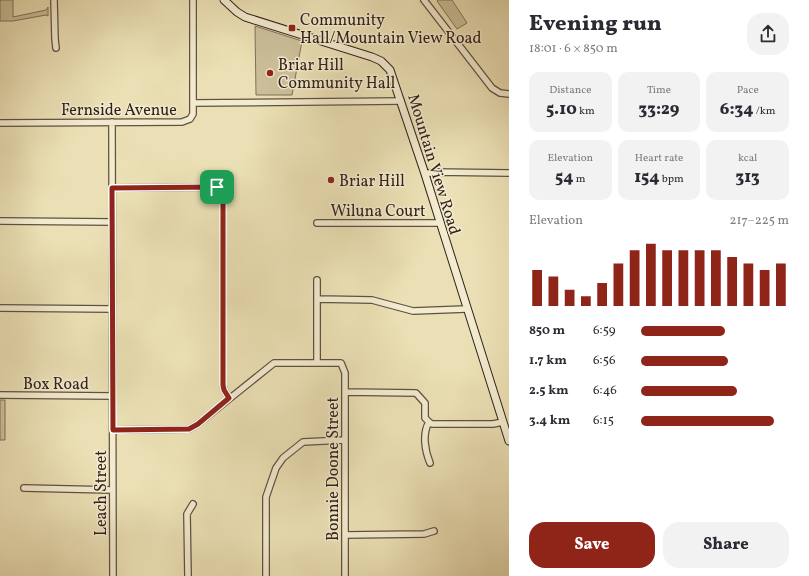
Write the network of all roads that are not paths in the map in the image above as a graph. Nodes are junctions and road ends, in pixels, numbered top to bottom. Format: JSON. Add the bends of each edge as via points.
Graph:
{"nodes":[{"id":1,"x":54,"y":0,"type":"edge"},
{"id":2,"x":193,"y":0,"type":"edge"},
{"id":3,"x":224,"y":0,"type":"edge"},
{"id":4,"x":424,"y":0,"type":"edge"},
{"id":5,"x":56,"y":48,"type":"dead end"},
{"id":6,"x":509,"y":94,"type":"edge"},
{"id":7,"x":401,"y":101,"type":"junction"},
{"id":8,"x":193,"y":103,"type":"junction"},
{"id":9,"x":112,"y":122,"type":"junction"},
{"id":10,"x":0,"y":123,"type":"edge"},
{"id":11,"x":509,"y":173,"type":"edge"},
{"id":12,"x":425,"y":174,"type":"junction"},
{"id":13,"x":112,"y":188,"type":"junction"},
{"id":14,"x":0,"y":220,"type":"edge"},
{"id":15,"x":112,"y":222,"type":"junction"},
{"id":16,"x":317,"y":223,"type":"dead end"},
{"id":17,"x":439,"y":223,"type":"junction"},
{"id":18,"x":317,"y":280,"type":"dead end"},
{"id":19,"x":317,"y":299,"type":"junction"},
{"id":20,"x":0,"y":308,"type":"edge"},
{"id":21,"x":112,"y":309,"type":"junction"},
{"id":22,"x":466,"y":309,"type":"junction"},
{"id":23,"x":317,"y":362,"type":"junction"},
{"id":24,"x":345,"y":392,"type":"junction"},
{"id":25,"x":0,"y":395,"type":"edge"},
{"id":26,"x":112,"y":396,"type":"junction"},
{"id":27,"x":229,"y":398,"type":"junction"},
{"id":28,"x":428,"y":422,"type":"junction"},
{"id":29,"x":503,"y":422,"type":"junction"},
{"id":30,"x":113,"y":430,"type":"junction"},
{"id":31,"x":344,"y":440,"type":"junction"},
{"id":32,"x":509,"y":441,"type":"edge"},
{"id":33,"x":430,"y":463,"type":"dead end"},
{"id":34,"x":24,"y":488,"type":"dead end"},
{"id":35,"x":112,"y":490,"type":"junction"},
{"id":36,"x":193,"y":504,"type":"dead end"},
{"id":37,"x":434,"y":531,"type":"dead end"},
{"id":38,"x":345,"y":536,"type":"junction"},
{"id":39,"x":113,"y":576,"type":"edge"},
{"id":40,"x":188,"y":576,"type":"edge"},
{"id":41,"x":266,"y":576,"type":"edge"},
{"id":42,"x":345,"y":576,"type":"edge"}],
"edges":[{"from":1,"to":5,"type":"street"},
{"from":2,"to":8,"type":"street","name":"Fernside Avenue"},
{"from":3,"to":7,"type":"street","name":"Mountain View Road","via":[[245,17],[381,61],[392,75]]},
{"from":4,"to":6,"type":"street","via":[[492,88],[500,93]]},
{"from":7,"to":8,"type":"street"},
{"from":7,"to":12,"type":"street","name":"Mountain View Road"},
{"from":8,"to":9,"type":"street","name":"Fernside Avenue","via":[[193,114],[187,121]]},
{"from":9,"to":10,"type":"street","name":"Fernside Avenue"},
{"from":9,"to":13,"type":"street","name":"Leach Street"},
{"from":11,"to":12,"type":"street"},
{"from":12,"to":17,"type":"street","name":"Mountain View Road"},
{"from":13,"to":15,"type":"street","name":"Leach Street"},
{"from":13,"to":27,"type":"street","via":[[222,189],[223,385]]},
{"from":14,"to":15,"type":"street"},
{"from":15,"to":21,"type":"street","name":"Leach Street"},
{"from":16,"to":17,"type":"street","name":"Wiluna Court"},
{"from":17,"to":22,"type":"street","name":"Mountain View Road"},
{"from":18,"to":19,"type":"street"},
{"from":19,"to":22,"type":"street","via":[[372,300],[413,311]]},
{"from":19,"to":23,"type":"street"},
{"from":20,"to":21,"type":"street"},
{"from":21,"to":26,"type":"street","name":"Leach Street"},
{"from":22,"to":29,"type":"street","name":"Mountain View Road"},
{"from":23,"to":24,"type":"street","name":"Bonnie Doone Street","via":[[341,363],[345,369]]},
{"from":23,"to":27,"type":"street","via":[[274,363]]},
{"from":24,"to":28,"type":"street","via":[[416,393],[425,403],[425,418]]},
{"from":24,"to":31,"type":"street","name":"Bonnie Doone Street"},
{"from":25,"to":26,"type":"street","name":"Box Road"},
{"from":26,"to":30,"type":"street","name":"Leach Street"},
{"from":27,"to":30,"type":"street","via":[[189,429]]},
{"from":28,"to":29,"type":"street"},
{"from":28,"to":33,"type":"street","via":[[425,427],[425,452]]},
{"from":29,"to":32,"type":"street","name":"Mountain View Road"},
{"from":30,"to":35,"type":"street","name":"Leach Street"},
{"from":31,"to":38,"type":"street","name":"Bonnie Doone Street"},
{"from":31,"to":41,"type":"street","via":[[303,442],[283,458],[276,468],[266,497]]},
{"from":34,"to":35,"type":"street"},
{"from":35,"to":39,"type":"street","name":"Leach Street"},
{"from":36,"to":40,"type":"street","via":[[187,514]]},
{"from":37,"to":38,"type":"street","via":[[424,534]]},
{"from":38,"to":42,"type":"street","name":"Bonnie Doone Street"}]}
